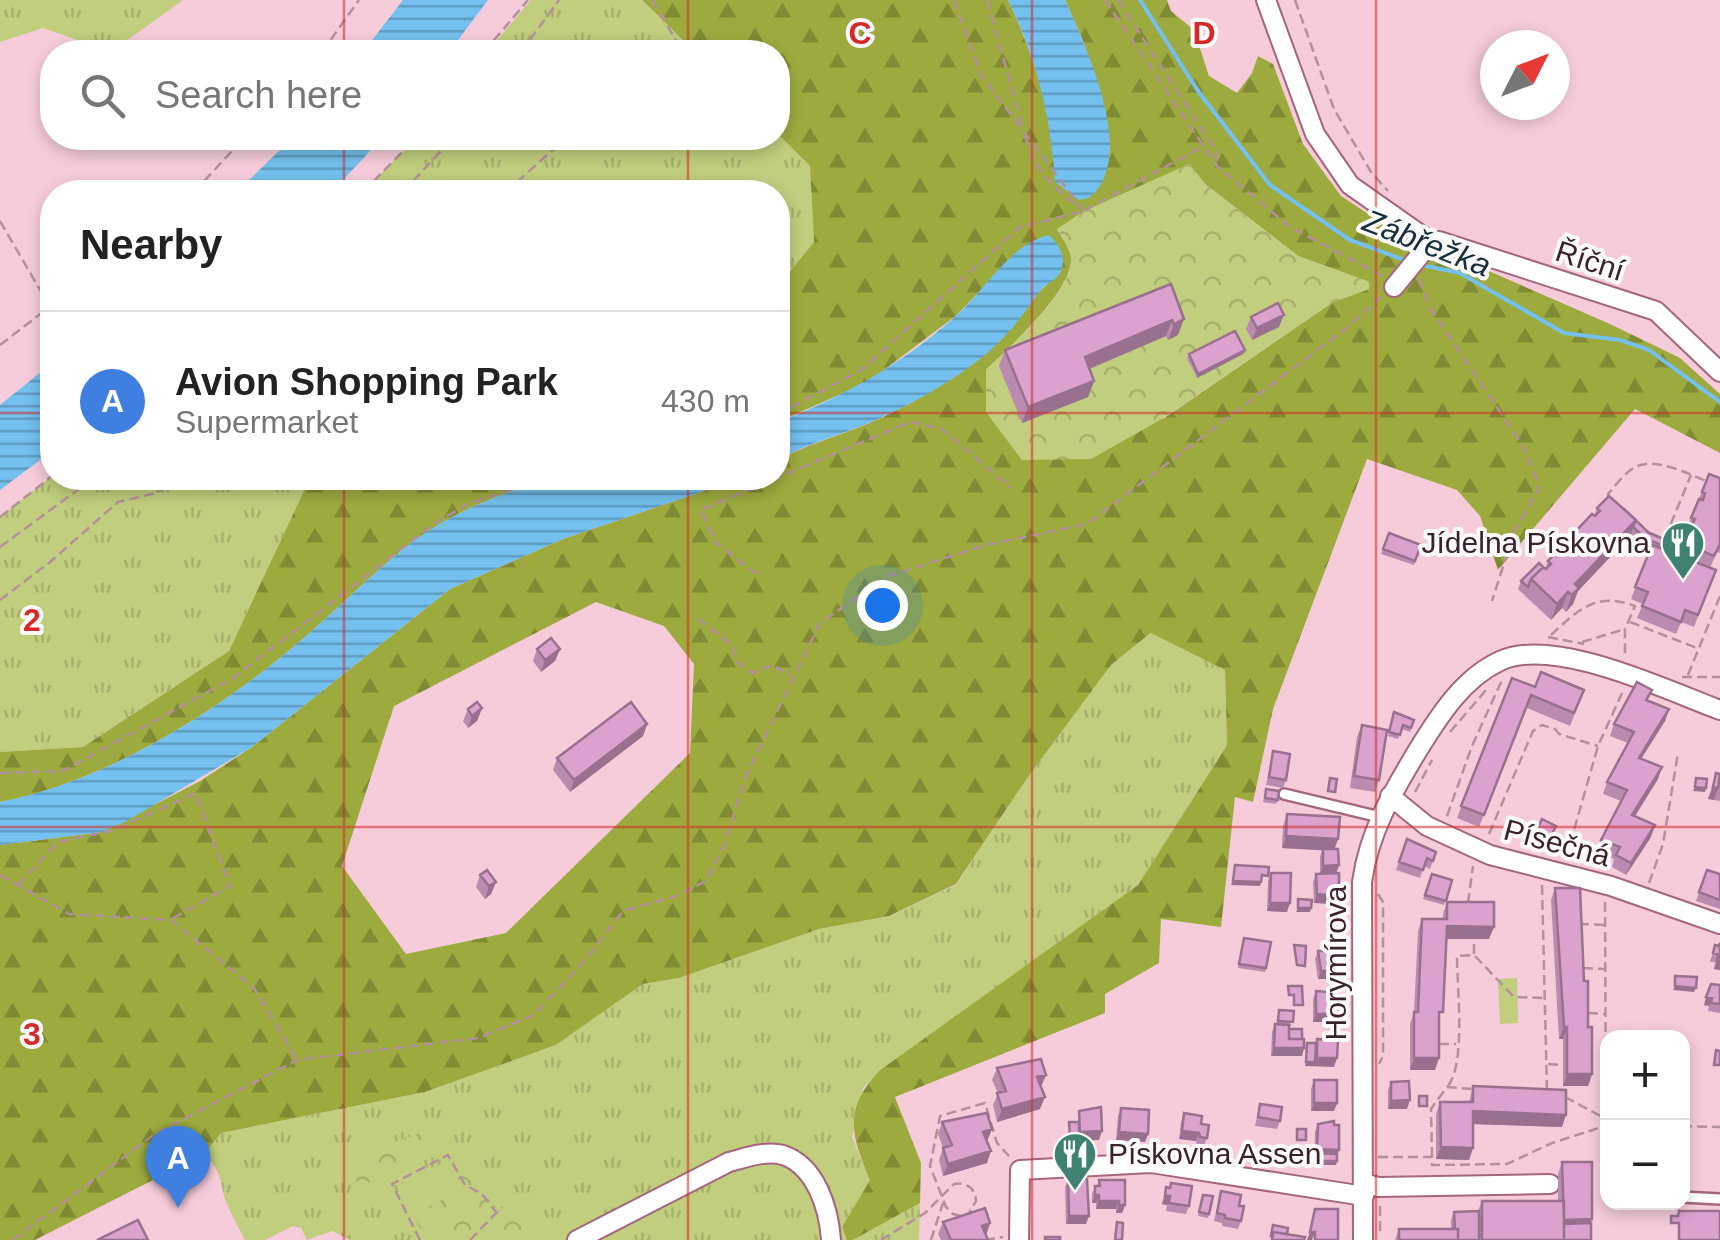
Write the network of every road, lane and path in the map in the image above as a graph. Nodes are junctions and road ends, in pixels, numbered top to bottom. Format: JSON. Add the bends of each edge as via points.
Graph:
{"nodes":[{"id":1,"x":358,"y":0,"type":"edge"},
{"id":2,"x":528,"y":0,"type":"edge"},
{"id":3,"x":559,"y":0,"type":"edge"},
{"id":4,"x":652,"y":0,"type":"edge"},
{"id":5,"x":954,"y":0,"type":"edge"},
{"id":6,"x":986,"y":0,"type":"edge"},
{"id":7,"x":1105,"y":0,"type":"edge"},
{"id":8,"x":1118,"y":0,"type":"edge"},
{"id":9,"x":1266,"y":0,"type":"edge"},
{"id":10,"x":1295,"y":0,"type":"edge"},
{"id":11,"x":330,"y":40,"type":"edge"},
{"id":12,"x":494,"y":40,"type":"edge"},
{"id":13,"x":529,"y":40,"type":"edge"},
{"id":14,"x":677,"y":40,"type":"edge"},
{"id":15,"x":1202,"y":146,"type":"junction"},
{"id":16,"x":233,"y":150,"type":"edge"},
{"id":17,"x":404,"y":150,"type":"edge"},
{"id":18,"x":442,"y":150,"type":"edge"},
{"id":19,"x":553,"y":150,"type":"edge"},
{"id":20,"x":1217,"y":166,"type":"junction"},
{"id":21,"x":205,"y":180,"type":"edge"},
{"id":22,"x":375,"y":180,"type":"edge"},
{"id":23,"x":414,"y":180,"type":"edge"},
{"id":24,"x":519,"y":180,"type":"edge"},
{"id":25,"x":1396,"y":200,"type":"dead end"},
{"id":26,"x":1084,"y":211,"type":"junction"},
{"id":27,"x":0,"y":222,"type":"edge"},
{"id":28,"x":1428,"y":245,"type":"junction"},
{"id":29,"x":1406,"y":278,"type":"junction"},
{"id":30,"x":40,"y":287,"type":"edge"},
{"id":31,"x":40,"y":315,"type":"edge"},
{"id":32,"x":0,"y":345,"type":"edge"},
{"id":33,"x":1720,"y":372,"type":"edge"},
{"id":34,"x":790,"y":408,"type":"edge"},
{"id":35,"x":790,"y":473,"type":"edge"},
{"id":36,"x":1691,"y":475,"type":"junction"},
{"id":37,"x":1706,"y":481,"type":"edge"},
{"id":38,"x":40,"y":485,"type":"edge"},
{"id":39,"x":1011,"y":488,"type":"dead end"},
{"id":40,"x":77,"y":490,"type":"edge"},
{"id":41,"x":162,"y":490,"type":"edge"},
{"id":42,"x":509,"y":490,"type":"edge"},
{"id":43,"x":748,"y":490,"type":"edge"},
{"id":44,"x":1608,"y":498,"type":"edge"},
{"id":45,"x":0,"y":516,"type":"edge"},
{"id":46,"x":1665,"y":540,"type":"edge"},
{"id":47,"x":0,"y":546,"type":"edge"},
{"id":48,"x":757,"y":574,"type":"dead end"},
{"id":49,"x":1720,"y":596,"type":"edge"},
{"id":50,"x":0,"y":600,"type":"edge"},
{"id":51,"x":1492,"y":602,"type":"dead end"},
{"id":52,"x":698,"y":619,"type":"dead end"},
{"id":53,"x":1628,"y":621,"type":"junction"},
{"id":54,"x":1625,"y":629,"type":"junction"},
{"id":55,"x":1550,"y":636,"type":"dead end"},
{"id":56,"x":1580,"y":643,"type":"dead end"},
{"id":57,"x":1699,"y":649,"type":"junction"},
{"id":58,"x":1625,"y":658,"type":"dead end"},
{"id":59,"x":792,"y":677,"type":"junction"},
{"id":60,"x":1688,"y":677,"type":"dead end"},
{"id":61,"x":1626,"y":685,"type":"dead end"},
{"id":62,"x":1720,"y":710,"type":"edge"},
{"id":63,"x":1445,"y":739,"type":"dead end"},
{"id":64,"x":1598,"y":746,"type":"junction"},
{"id":65,"x":1678,"y":753,"type":"dead end"},
{"id":66,"x":1436,"y":754,"type":"dead end"},
{"id":67,"x":0,"y":773,"type":"edge"},
{"id":68,"x":1284,"y":794,"type":"dead end"},
{"id":69,"x":1390,"y":796,"type":"junction"},
{"id":70,"x":1406,"y":808,"type":"junction"},
{"id":71,"x":1380,"y":817,"type":"junction"},
{"id":72,"x":1444,"y":825,"type":"dead end"},
{"id":73,"x":1485,"y":844,"type":"dead end"},
{"id":74,"x":1474,"y":857,"type":"dead end"},
{"id":75,"x":1565,"y":862,"type":"dead end"},
{"id":76,"x":0,"y":875,"type":"edge"},
{"id":77,"x":1552,"y":877,"type":"dead end"},
{"id":78,"x":18,"y":885,"type":"junction"},
{"id":79,"x":1376,"y":892,"type":"dead end"},
{"id":80,"x":1644,"y":897,"type":"junction"},
{"id":81,"x":1600,"y":900,"type":"dead end"},
{"id":82,"x":1468,"y":914,"type":"edge"},
{"id":83,"x":171,"y":920,"type":"junction"},
{"id":84,"x":1543,"y":922,"type":"junction"},
{"id":85,"x":1551,"y":922,"type":"dead end"},
{"id":86,"x":1576,"y":923,"type":"edge"},
{"id":87,"x":1720,"y":924,"type":"edge"},
{"id":88,"x":1607,"y":926,"type":"junction"},
{"id":89,"x":1474,"y":938,"type":"edge"},
{"id":90,"x":1474,"y":955,"type":"junction"},
{"id":91,"x":1544,"y":966,"type":"junction"},
{"id":92,"x":1555,"y":967,"type":"edge"},
{"id":93,"x":1580,"y":968,"type":"edge"},
{"id":94,"x":1607,"y":969,"type":"junction"},
{"id":95,"x":1544,"y":998,"type":"junction"},
{"id":96,"x":1559,"y":1012,"type":"edge"},
{"id":97,"x":1545,"y":1013,"type":"junction"},
{"id":98,"x":1584,"y":1013,"type":"edge"},
{"id":99,"x":1606,"y":1014,"type":"junction"},
{"id":100,"x":1435,"y":1044,"type":"edge"},
{"id":101,"x":1457,"y":1044,"type":"junction"},
{"id":102,"x":297,"y":1060,"type":"junction"},
{"id":103,"x":1546,"y":1064,"type":"junction"},
{"id":104,"x":1563,"y":1064,"type":"edge"},
{"id":105,"x":1375,"y":1074,"type":"dead end"},
{"id":106,"x":1447,"y":1088,"type":"junction"},
{"id":107,"x":1480,"y":1089,"type":"edge"},
{"id":108,"x":1604,"y":1120,"type":"edge"},
{"id":109,"x":1607,"y":1120,"type":"edge"},
{"id":110,"x":1600,"y":1125,"type":"edge"},
{"id":111,"x":1690,"y":1126,"type":"edge"},
{"id":112,"x":1720,"y":1127,"type":"edge"},
{"id":113,"x":1376,"y":1157,"type":"dead end"},
{"id":114,"x":1432,"y":1157,"type":"junction"},
{"id":115,"x":1009,"y":1170,"type":"dead end"},
{"id":116,"x":1550,"y":1184,"type":"dead end"},
{"id":117,"x":1368,"y":1188,"type":"junction"},
{"id":118,"x":1690,"y":1197,"type":"edge"},
{"id":119,"x":944,"y":1199,"type":"junction"},
{"id":120,"x":1720,"y":1199,"type":"edge"},
{"id":121,"x":502,"y":1207,"type":"dead end"},
{"id":122,"x":496,"y":1212,"type":"junction"},
{"id":123,"x":1014,"y":1238,"type":"edge"},
{"id":124,"x":13,"y":1240,"type":"edge"},
{"id":125,"x":420,"y":1240,"type":"edge"},
{"id":126,"x":470,"y":1240,"type":"edge"},
{"id":127,"x":577,"y":1240,"type":"edge"},
{"id":128,"x":830,"y":1240,"type":"edge"},
{"id":129,"x":882,"y":1240,"type":"edge"},
{"id":130,"x":932,"y":1240,"type":"edge"},
{"id":131,"x":985,"y":1240,"type":"edge"},
{"id":132,"x":1363,"y":1240,"type":"edge"},
{"id":133,"x":1380,"y":1240,"type":"edge"}],
"edges":[{"from":1,"to":11,"type":"path"},
{"from":2,"to":12,"type":"path"},
{"from":3,"to":13,"type":"path"},
{"from":4,"to":14,"type":"path"},
{"from":5,"to":26,"type":"path","via":[[980,74]]},
{"from":6,"to":26,"type":"path","via":[[1032,159]]},
{"from":7,"to":15,"type":"path"},
{"from":8,"to":20,"type":"path","via":[[1216,152]]},
{"from":9,"to":28,"type":"street","via":[[1315,134],[1350,185]]},
{"from":10,"to":25,"type":"path","via":[[1334,109]]},
{"from":15,"to":20,"type":"path"},
{"from":15,"to":26,"type":"path"},
{"from":16,"to":21,"type":"path"},
{"from":17,"to":22,"type":"path"},
{"from":18,"to":23,"type":"path"},
{"from":19,"to":24,"type":"path"},
{"from":20,"to":29,"type":"path","via":[[1290,227],[1378,275]]},
{"from":26,"to":34,"type":"path","via":[[1020,227],[860,371]]},
{"from":27,"to":30,"type":"path"},
{"from":28,"to":29,"type":"street"},
{"from":28,"to":33,"type":"street","name":"Říční","via":[[1439,241],[1656,311]]},
{"from":29,"to":51,"type":"path","via":[[1523,446],[1540,487],[1514,532]]},
{"from":29,"to":59,"type":"path","via":[[1087,524],[986,545],[888,576],[820,624]]},
{"from":31,"to":32,"type":"path"},
{"from":35,"to":39,"type":"path","via":[[910,422],[942,429]]},
{"from":36,"to":37,"type":"path"},
{"from":36,"to":44,"type":"path","via":[[1640,465]]},
{"from":36,"to":46,"type":"path"},
{"from":38,"to":45,"type":"path"},
{"from":40,"to":47,"type":"path"},
{"from":41,"to":50,"type":"path","via":[[118,502]]},
{"from":42,"to":67,"type":"path","via":[[435,523],[233,678],[63,771]]},
{"from":43,"to":48,"type":"path","via":[[701,510],[716,543]]},
{"from":49,"to":57,"type":"path"},
{"from":52,"to":59,"type":"path","via":[[732,645],[736,662],[752,673],[772,665]]},
{"from":53,"to":54,"type":"path"},
{"from":53,"to":55,"type":"path","via":[[1634,606],[1614,598],[1580,608]]},
{"from":53,"to":57,"type":"path"},
{"from":54,"to":56,"type":"path"},
{"from":54,"to":58,"type":"path"},
{"from":57,"to":60,"type":"path"},
{"from":59,"to":102,"type":"path","via":[[706,881],[623,911],[534,1015],[478,1038]]},
{"from":61,"to":64,"type":"path"},
{"from":62,"to":69,"type":"street","name":"Horymírova","via":[[1573,656],[1501,660],[1446,706]]},
{"from":63,"to":72,"type":"path","via":[[1505,674]]},
{"from":64,"to":73,"type":"path","via":[[1542,725],[1533,731]]},
{"from":64,"to":75,"type":"path"},
{"from":65,"to":80,"type":"path","via":[[1663,844]]},
{"from":66,"to":70,"type":"path"},
{"from":68,"to":71,"type":"lane"},
{"from":69,"to":70,"type":"street","name":"Písečná"},
{"from":69,"to":71,"type":"street","name":"Horymírova"},
{"from":70,"to":80,"type":"street","name":"Písečná","via":[[1427,826],[1490,855]]},
{"from":71,"to":117,"type":"street","name":"Horymírova","via":[[1362,882]]},
{"from":74,"to":82,"type":"path"},
{"from":76,"to":78,"type":"path"},
{"from":77,"to":84,"type":"path","via":[[1542,885]]},
{"from":78,"to":83,"type":"path","via":[[69,914]]},
{"from":78,"to":83,"type":"path","via":[[58,842],[115,830],[194,793],[230,886]]},
{"from":79,"to":105,"type":"path","via":[[1383,902],[1383,1056]]},
{"from":80,"to":87,"type":"street","name":"Písečná"},
{"from":81,"to":88,"type":"path","via":[[1608,904]]},
{"from":83,"to":102,"type":"path","via":[[254,988]]},
{"from":84,"to":85,"type":"path"},
{"from":84,"to":91,"type":"path"},
{"from":86,"to":88,"type":"path"},
{"from":88,"to":94,"type":"path"},
{"from":89,"to":90,"type":"path"},
{"from":90,"to":95,"type":"path","via":[[1514,997]]},
{"from":90,"to":101,"type":"path","via":[[1457,956]]},
{"from":91,"to":92,"type":"path"},
{"from":91,"to":95,"type":"path"},
{"from":93,"to":94,"type":"path"},
{"from":94,"to":99,"type":"path"},
{"from":95,"to":97,"type":"path"},
{"from":96,"to":97,"type":"path"},
{"from":97,"to":103,"type":"path"},
{"from":98,"to":99,"type":"path"},
{"from":99,"to":109,"type":"path"},
{"from":100,"to":101,"type":"path"},
{"from":101,"to":106,"type":"path"},
{"from":102,"to":124,"type":"path","via":[[154,1134]]},
{"from":103,"to":104,"type":"path"},
{"from":103,"to":108,"type":"path","via":[[1547,1093]]},
{"from":106,"to":107,"type":"path"},
{"from":106,"to":114,"type":"path","via":[[1431,1109]]},
{"from":110,"to":114,"type":"path","via":[[1508,1164],[1432,1165]]},
{"from":111,"to":112,"type":"path"},
{"from":113,"to":114,"type":"path"},
{"from":115,"to":119,"type":"path","via":[[985,1103],[940,1116],[929,1158]]},
{"from":116,"to":117,"type":"street"},
{"from":117,"to":123,"type":"street","via":[[1151,1163],[1020,1170]]},
{"from":117,"to":132,"type":"street","name":"Horymírova"},
{"from":117,"to":133,"type":"path"},
{"from":118,"to":120,"type":"lane"},
{"from":119,"to":119,"type":"path","via":[[960,1183],[974,1190],[976,1200],[958,1216]]},
{"from":119,"to":129,"type":"path"},
{"from":119,"to":130,"type":"path"},
{"from":121,"to":122,"type":"path"},
{"from":122,"to":125,"type":"path","via":[[482,1194],[464,1186],[448,1155],[392,1184]]},
{"from":122,"to":126,"type":"path"},
{"from":123,"to":131,"type":"path"},
{"from":127,"to":128,"type":"street","via":[[756,1154],[782,1155],[808,1171]]}]}
